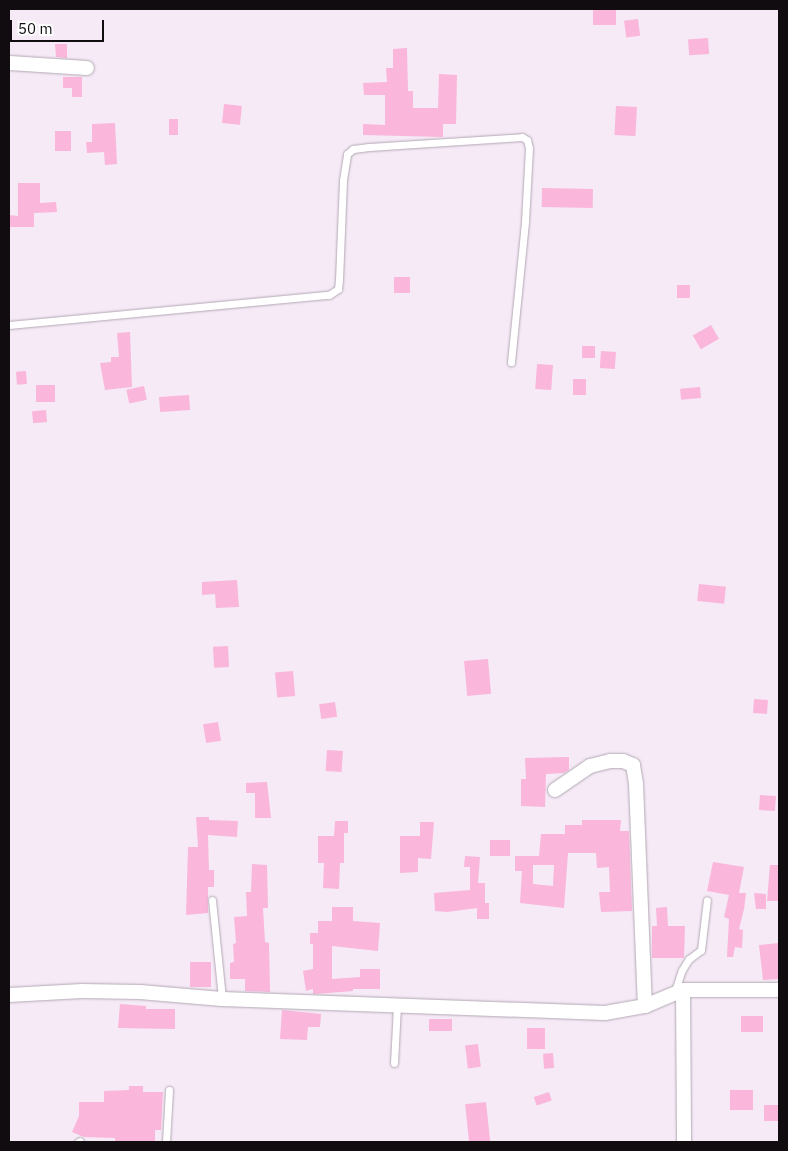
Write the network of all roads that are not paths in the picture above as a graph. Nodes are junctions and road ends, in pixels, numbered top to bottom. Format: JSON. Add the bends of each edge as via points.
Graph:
{"nodes":[{"id":1,"x":9,"y":63,"type":"edge"},
{"id":2,"x":87,"y":68,"type":"dead end"},
{"id":3,"x":9,"y":325,"type":"edge"},
{"id":4,"x":511,"y":362,"type":"dead end"},
{"id":5,"x":555,"y":790,"type":"dead end"},
{"id":6,"x":212,"y":900,"type":"dead end"},
{"id":7,"x":707,"y":900,"type":"dead end"},
{"id":8,"x":779,"y":990,"type":"edge"},
{"id":9,"x":679,"y":992,"type":"junction"},
{"id":10,"x":9,"y":995,"type":"edge"},
{"id":11,"x":222,"y":998,"type":"junction"},
{"id":12,"x":397,"y":1005,"type":"junction"},
{"id":13,"x":645,"y":1006,"type":"junction"},
{"id":14,"x":394,"y":1063,"type":"dead end"},
{"id":15,"x":169,"y":1090,"type":"dead end"},
{"id":16,"x":166,"y":1142,"type":"edge"},
{"id":17,"x":684,"y":1142,"type":"edge"}],
"edges":[{"from":1,"to":2,"type":"street"},
{"from":3,"to":4,"type":"lane","via":[[329,296],[338,289],[346,154],[353,149],[369,147],[522,137],[527,140],[529,148]]},
{"from":5,"to":13,"type":"street","via":[[590,766],[610,761],[633,764]]},
{"from":6,"to":11,"type":"lane"},
{"from":7,"to":9,"type":"lane","via":[[701,950],[689,959],[682,970]]},
{"from":8,"to":9,"type":"street"},
{"from":9,"to":13,"type":"street"},
{"from":9,"to":17,"type":"street"},
{"from":10,"to":11,"type":"street","via":[[82,991]]},
{"from":11,"to":12,"type":"street"},
{"from":12,"to":13,"type":"street","via":[[605,1013]]},
{"from":12,"to":14,"type":"lane"},
{"from":15,"to":16,"type":"lane"}]}
